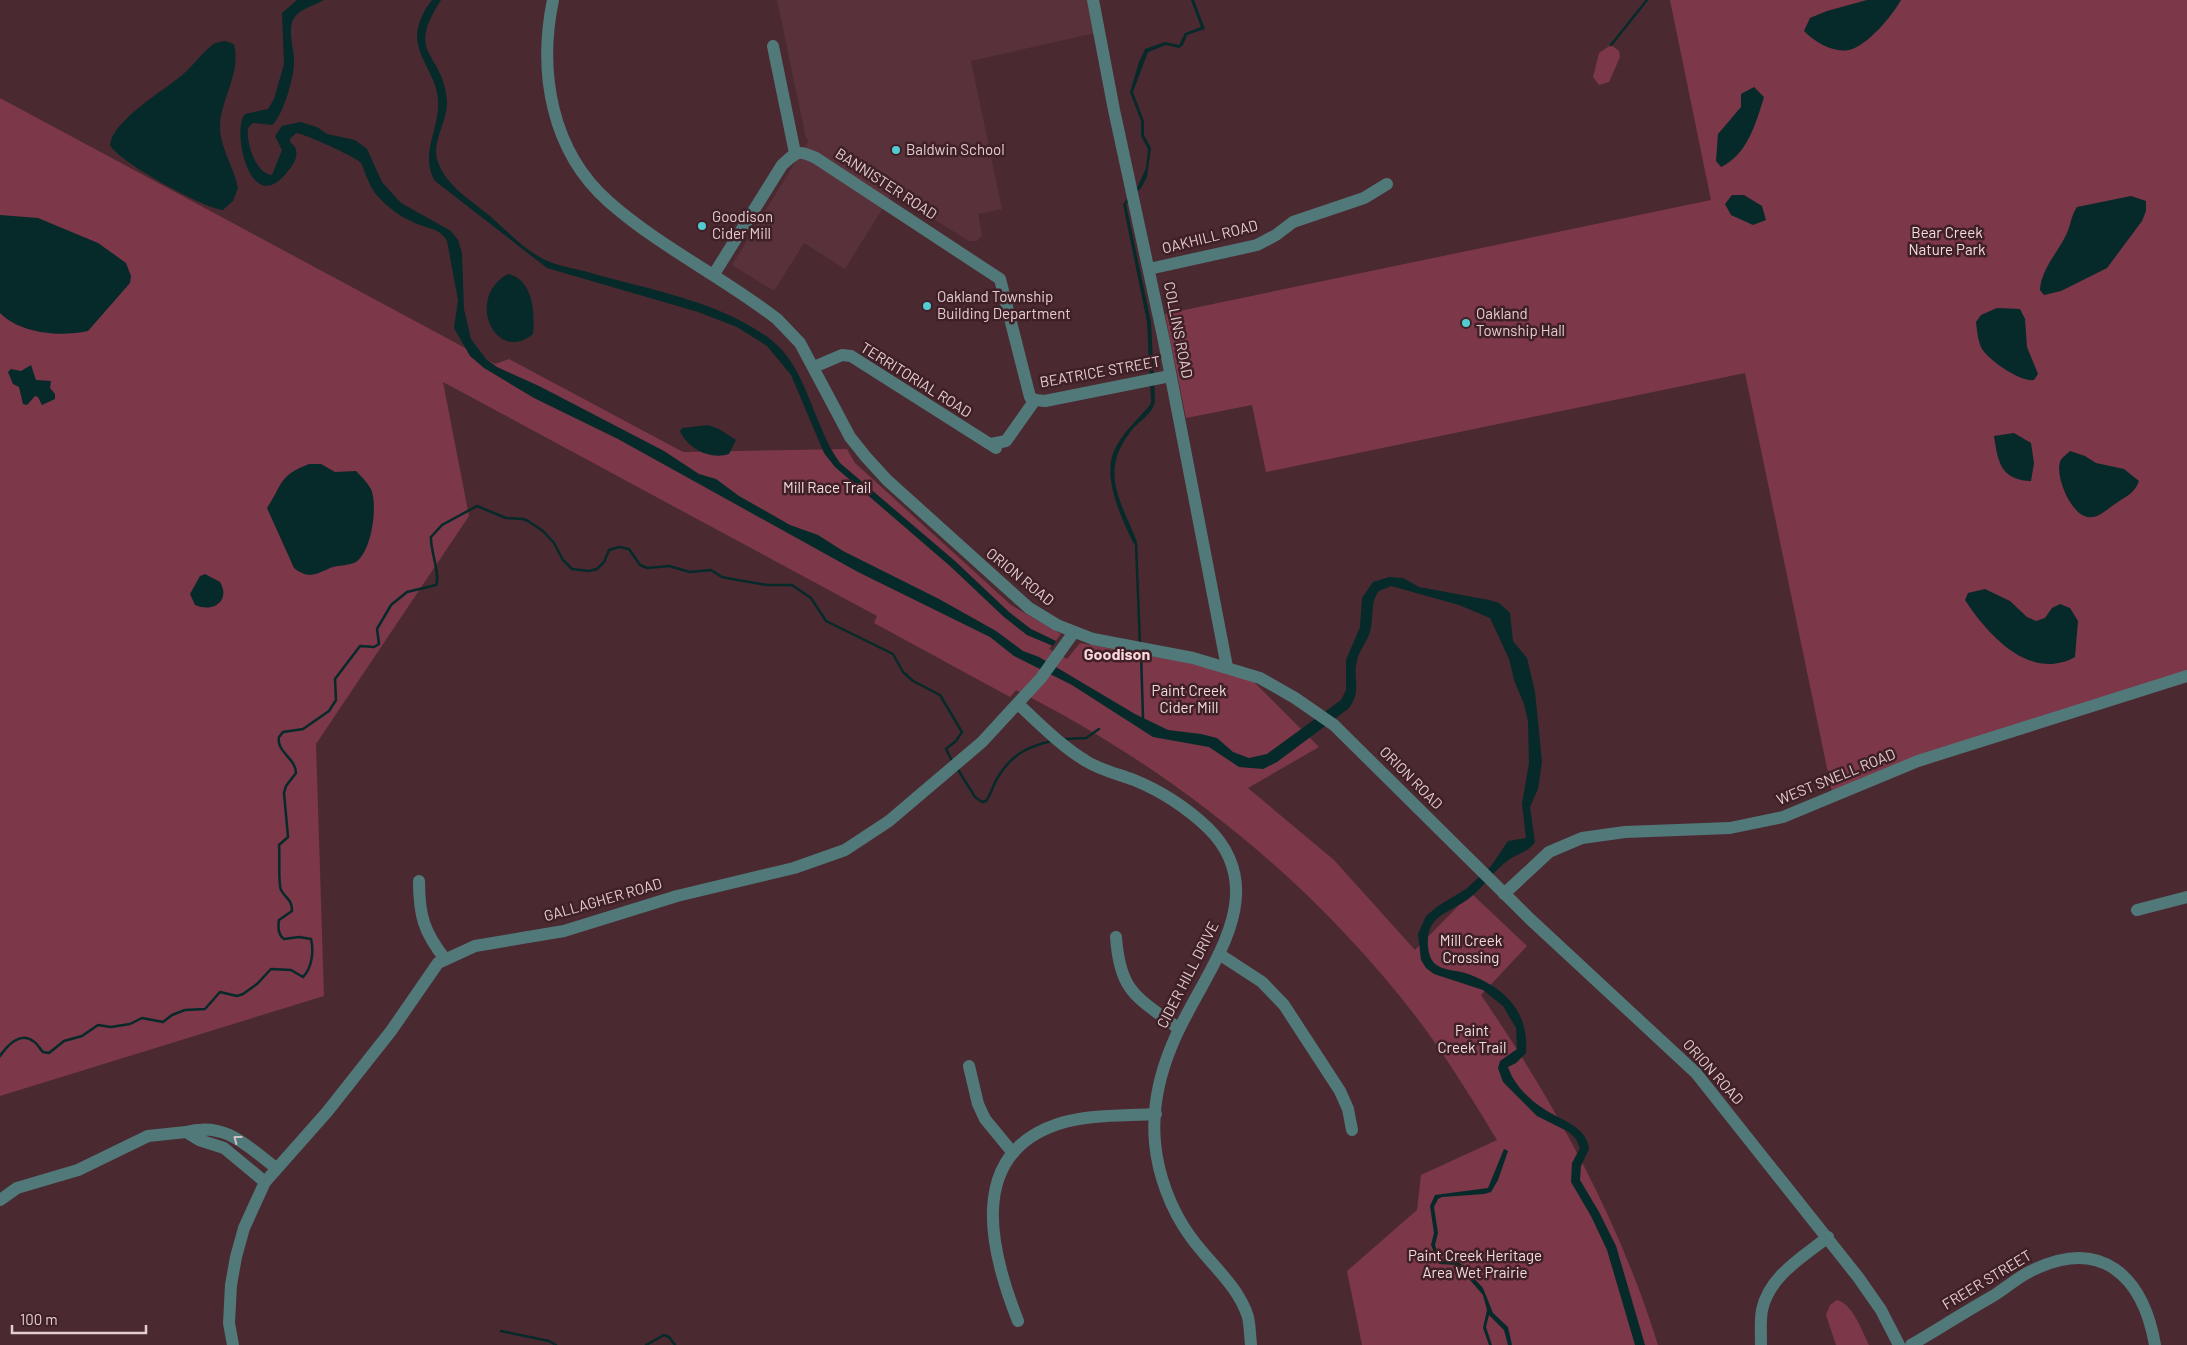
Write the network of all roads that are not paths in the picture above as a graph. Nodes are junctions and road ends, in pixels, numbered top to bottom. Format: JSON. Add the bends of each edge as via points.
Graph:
{"nodes":[{"id":1,"x":553,"y":0,"type":"edge"},
{"id":2,"x":1093,"y":0,"type":"edge"},
{"id":3,"x":772,"y":46,"type":"dead end"},
{"id":4,"x":795,"y":153,"type":"junction"},
{"id":5,"x":1387,"y":184,"type":"dead end"},
{"id":6,"x":1149,"y":269,"type":"junction"},
{"id":7,"x":714,"y":274,"type":"junction"},
{"id":8,"x":814,"y":367,"type":"junction"},
{"id":9,"x":1170,"y":376,"type":"junction"},
{"id":10,"x":1036,"y":400,"type":"junction"},
{"id":11,"x":1074,"y":632,"type":"junction"},
{"id":12,"x":1227,"y":667,"type":"junction"},
{"id":13,"x":2187,"y":676,"type":"edge"},
{"id":14,"x":1018,"y":704,"type":"junction"},
{"id":15,"x":419,"y":881,"type":"dead end"},
{"id":16,"x":1504,"y":894,"type":"junction"},
{"id":17,"x":2187,"y":897,"type":"edge"},
{"id":18,"x":2137,"y":910,"type":"dead end"},
{"id":19,"x":1116,"y":937,"type":"dead end"},
{"id":20,"x":1219,"y":954,"type":"junction"},
{"id":21,"x":444,"y":959,"type":"junction"},
{"id":22,"x":1179,"y":1029,"type":"junction"},
{"id":23,"x":968,"y":1066,"type":"dead end"},
{"id":24,"x":1156,"y":1114,"type":"junction"},
{"id":25,"x":1352,"y":1130,"type":"dead end"},
{"id":26,"x":186,"y":1132,"type":"junction"},
{"id":27,"x":1013,"y":1153,"type":"junction"},
{"id":28,"x":276,"y":1168,"type":"junction"},
{"id":29,"x":265,"y":1182,"type":"junction"},
{"id":30,"x":0,"y":1200,"type":"edge"},
{"id":31,"x":1828,"y":1237,"type":"junction"},
{"id":32,"x":1018,"y":1322,"type":"dead end"},
{"id":33,"x":233,"y":1345,"type":"edge"},
{"id":34,"x":1251,"y":1345,"type":"edge"},
{"id":35,"x":1761,"y":1345,"type":"edge"},
{"id":36,"x":1899,"y":1345,"type":"edge"},
{"id":37,"x":1910,"y":1345,"type":"edge"},
{"id":38,"x":2155,"y":1345,"type":"edge"}],
"edges":[{"from":1,"to":7,"type":"street","via":[[546,57],[552,109],[574,159],[608,201]]},
{"from":2,"to":6,"type":"street","name":"COLLINS ROAD"},
{"from":3,"to":4,"type":"street"},
{"from":4,"to":7,"type":"street","via":[[782,165]]},
{"from":4,"to":10,"type":"street","name":"BANNISTER ROAD","via":[[802,151],[816,158],[1000,279],[1030,397]]},
{"from":5,"to":6,"type":"street","name":"OAKHILL ROAD","via":[[1364,198],[1293,222],[1257,245]]},
{"from":6,"to":9,"type":"street","name":"COLLINS ROAD"},
{"from":7,"to":8,"type":"street","via":[[777,319],[800,343]]},
{"from":8,"to":10,"type":"street","name":"TERRITORIAL ROAD","via":[[842,355],[851,356],[993,446],[1006,441]]},
{"from":8,"to":11,"type":"street","name":"ORION ROAD","via":[[850,437],[887,480],[1028,608]]},
{"from":9,"to":10,"type":"street","name":"BEATRICE STREET"},
{"from":9,"to":12,"type":"street","name":"COLLINS ROAD"},
{"from":11,"to":12,"type":"street","name":"ORION ROAD"},
{"from":11,"to":14,"type":"street","name":"GALLAGHER ROAD"},
{"from":12,"to":16,"type":"street","name":"ORION ROAD","via":[[1260,678],[1334,725]]},
{"from":13,"to":16,"type":"street","name":"WEST SNELL ROAD","via":[[1918,761],[1783,817],[1730,828],[1625,832],[1582,838],[1549,852]]},
{"from":14,"to":20,"type":"street","name":"CIDER HILL DRIVE","via":[[1055,739],[1086,762],[1165,796],[1189,812],[1222,842],[1235,879],[1237,900],[1235,918]]},
{"from":14,"to":21,"type":"street","name":"GALLAGHER ROAD","via":[[982,742],[889,821],[845,850],[794,868],[678,896],[564,931],[475,946]]},
{"from":15,"to":21,"type":"street","via":[[422,923]]},
{"from":16,"to":31,"type":"street","name":"ORION ROAD","via":[[1696,1073]]},
{"from":17,"to":18,"type":"street"},
{"from":19,"to":22,"type":"street","via":[[1118,960],[1125,982],[1134,994]]},
{"from":20,"to":22,"type":"street","name":"CIDER HILL DRIVE"},
{"from":20,"to":25,"type":"street","via":[[1262,982],[1284,1005],[1340,1091]]},
{"from":21,"to":28,"type":"street","name":"GALLAGHER ROAD","via":[[428,974],[391,1031],[323,1118]]},
{"from":22,"to":24,"type":"street","name":"CIDER HILL DRIVE","via":[[1161,1074]]},
{"from":23,"to":27,"type":"street","via":[[984,1120]]},
{"from":24,"to":27,"type":"street","via":[[1058,1124],[1034,1134]]},
{"from":24,"to":34,"type":"street","name":"CIDER HILL DRIVE","via":[[1155,1143],[1163,1184],[1181,1222],[1207,1259],[1234,1289],[1248,1317]]},
{"from":28,"to":26,"type":"street","one_way":true,"via":[[230,1133],[202,1127]]},
{"from":26,"to":29,"type":"street","via":[[224,1148]]},
{"from":26,"to":30,"type":"street","via":[[148,1136],[78,1170],[17,1188]]},
{"from":27,"to":32,"type":"street","via":[[996,1184],[991,1219],[1003,1284]]},
{"from":28,"to":29,"type":"street","name":"GALLAGHER ROAD"},
{"from":29,"to":33,"type":"street","name":"GALLAGHER ROAD","via":[[244,1228],[236,1257],[229,1323]]},
{"from":31,"to":35,"type":"street","via":[[1784,1272],[1767,1295],[1762,1311]]},
{"from":31,"to":36,"type":"street","name":"ORION ROAD","via":[[1881,1310]]},
{"from":37,"to":38,"type":"street","name":"FREER STREET","via":[[2030,1271],[2074,1259],[2107,1264],[2124,1275],[2147,1312]]}]}
